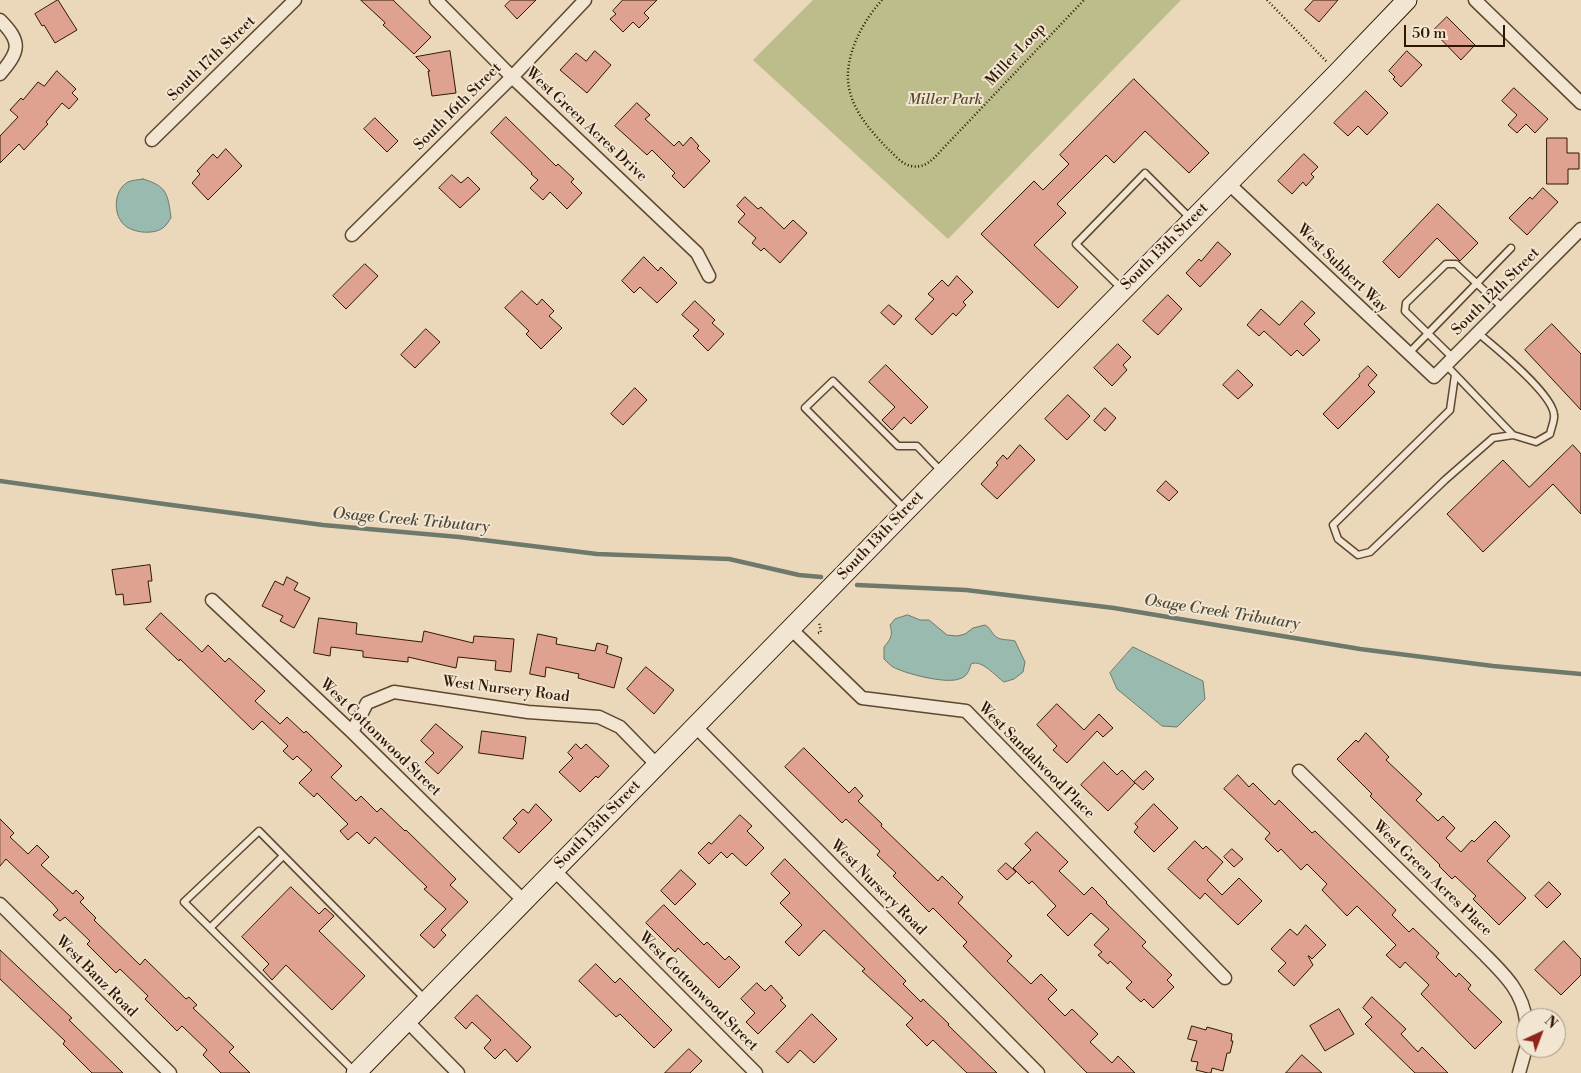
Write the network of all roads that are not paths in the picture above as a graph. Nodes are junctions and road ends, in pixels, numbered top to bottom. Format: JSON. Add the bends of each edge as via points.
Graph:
{"nodes":[{"id":1,"x":295,"y":0,"type":"edge"},
{"id":2,"x":436,"y":0,"type":"edge"},
{"id":3,"x":585,"y":0,"type":"edge"},
{"id":4,"x":1407,"y":0,"type":"edge"},
{"id":5,"x":1475,"y":0,"type":"edge"},
{"id":6,"x":0,"y":20,"type":"edge"},
{"id":7,"x":0,"y":74,"type":"edge"},
{"id":8,"x":512,"y":77,"type":"junction"},
{"id":9,"x":1581,"y":103,"type":"edge"},
{"id":10,"x":152,"y":140,"type":"dead end"},
{"id":11,"x":1228,"y":183,"type":"junction"},
{"id":12,"x":1192,"y":220,"type":"junction"},
{"id":13,"x":1581,"y":229,"type":"edge"},
{"id":14,"x":352,"y":234,"type":"dead end"},
{"id":15,"x":1511,"y":248,"type":"dead end"},
{"id":16,"x":709,"y":276,"type":"dead end"},
{"id":17,"x":1478,"y":283,"type":"junction"},
{"id":18,"x":1123,"y":290,"type":"junction"},
{"id":19,"x":1503,"y":308,"type":"junction"},
{"id":20,"x":1478,"y":333,"type":"junction"},
{"id":21,"x":1428,"y":334,"type":"junction"},
{"id":22,"x":1408,"y":354,"type":"junction"},
{"id":23,"x":1449,"y":362,"type":"junction"},
{"id":24,"x":1455,"y":375,"type":"junction"},
{"id":25,"x":1434,"y":377,"type":"joint"},
{"id":26,"x":1513,"y":435,"type":"junction"},
{"id":27,"x":943,"y":473,"type":"junction"},
{"id":28,"x":906,"y":510,"type":"junction"},
{"id":29,"x":212,"y":600,"type":"dead end"},
{"id":30,"x":791,"y":629,"type":"junction"},
{"id":31,"x":695,"y":726,"type":"junction"},
{"id":32,"x":352,"y":732,"type":"junction"},
{"id":33,"x":657,"y":765,"type":"junction"},
{"id":34,"x":1299,"y":771,"type":"dead end"},
{"id":35,"x":283,"y":856,"type":"junction"},
{"id":36,"x":554,"y":870,"type":"junction"},
{"id":37,"x":524,"y":901,"type":"junction"},
{"id":38,"x":0,"y":904,"type":"edge"},
{"id":39,"x":210,"y":928,"type":"junction"},
{"id":40,"x":1226,"y":978,"type":"dead end"},
{"id":41,"x":427,"y":1000,"type":"junction"},
{"id":42,"x":1525,"y":1008,"type":"edge"},
{"id":43,"x":407,"y":1021,"type":"junction"},
{"id":44,"x":1523,"y":1058,"type":"edge"},
{"id":45,"x":170,"y":1073,"type":"edge"},
{"id":46,"x":356,"y":1073,"type":"edge"},
{"id":47,"x":458,"y":1073,"type":"edge"},
{"id":48,"x":756,"y":1073,"type":"edge"},
{"id":49,"x":1038,"y":1073,"type":"edge"},
{"id":50,"x":1519,"y":1073,"type":"edge"}],
"edges":[{"from":1,"to":10,"type":"street","name":"South 17th Street"},
{"from":2,"to":8,"type":"street","name":"West Green Acres Drive"},
{"from":3,"to":8,"type":"street","name":"South 16th Street"},
{"from":4,"to":11,"type":"street","name":"South 13th Street"},
{"from":5,"to":9,"type":"street"},
{"from":6,"to":7,"type":"street","via":[[16,42],[16,51]]},
{"from":8,"to":14,"type":"street","name":"South 16th Street"},
{"from":8,"to":16,"type":"street","name":"West Green Acres Drive","via":[[698,253]]},
{"from":11,"to":12,"type":"street","name":"South 13th Street"},
{"from":11,"to":22,"type":"street","name":"West Subbert Way"},
{"from":12,"to":18,"type":"street","name":"South 13th Street"},
{"from":12,"to":18,"type":"lane","via":[[1145,173],[1076,244]]},
{"from":13,"to":19,"type":"street","name":"South 12th Street"},
{"from":15,"to":17,"type":"lane"},
{"from":17,"to":19,"type":"lane"},
{"from":17,"to":21,"type":"lane"},
{"from":17,"to":21,"type":"lane","via":[[1456,264],[1446,264],[1406,303],[1405,311]]},
{"from":18,"to":27,"type":"street","name":"South 13th Street"},
{"from":19,"to":20,"type":"street","name":"South 12th Street"},
{"from":20,"to":23,"type":"street","name":"South 12th Street"},
{"from":20,"to":26,"type":"lane","via":[[1550,402],[1555,416],[1550,434],[1536,442]]},
{"from":21,"to":22,"type":"lane"},
{"from":21,"to":23,"type":"lane"},
{"from":22,"to":25,"type":"street","name":"West Subbert Way"},
{"from":23,"to":24,"type":"lane"},
{"from":23,"to":25,"type":"street","name":"South 12th Street"},
{"from":24,"to":26,"type":"lane"},
{"from":24,"to":26,"type":"lane","via":[[1450,410],[1333,525],[1338,539],[1358,555],[1370,552],[1493,438]]},
{"from":27,"to":28,"type":"street","name":"South 13th Street"},
{"from":27,"to":28,"type":"lane","via":[[916,446],[898,446],[833,381],[805,408]]},
{"from":28,"to":30,"type":"street","name":"South 13th Street"},
{"from":29,"to":32,"type":"street","name":"West Cottonwood Street"},
{"from":30,"to":31,"type":"street","name":"South 13th Street"},
{"from":30,"to":40,"type":"street","name":"West Sandalwood Place","via":[[862,698],[966,712]]},
{"from":31,"to":33,"type":"street","name":"South 13th Street"},
{"from":31,"to":49,"type":"street","name":"West Nursery Road"},
{"from":32,"to":33,"type":"street","name":"West Nursery Road","via":[[367,703],[394,692],[528,712],[599,717],[620,727]]},
{"from":32,"to":37,"type":"street","name":"West Cottonwood Street"},
{"from":33,"to":36,"type":"street","name":"South 13th Street"},
{"from":34,"to":42,"type":"street","name":"West Green Acres Place","via":[[1514,985]]},
{"from":35,"to":39,"type":"lane"},
{"from":35,"to":39,"type":"lane","via":[[259,831],[184,902]]},
{"from":35,"to":41,"type":"lane"},
{"from":36,"to":37,"type":"street","name":"South 13th Street"},
{"from":36,"to":48,"type":"street","name":"West Cottonwood Street"},
{"from":37,"to":41,"type":"street","name":"South 13th Street"},
{"from":38,"to":45,"type":"street","name":"West Banz Road"},
{"from":39,"to":46,"type":"lane"},
{"from":41,"to":43,"type":"street","name":"South 13th Street"},
{"from":43,"to":46,"type":"street","name":"South 13th Street"},
{"from":43,"to":47,"type":"street"},
{"from":44,"to":50,"type":"street"}]}
